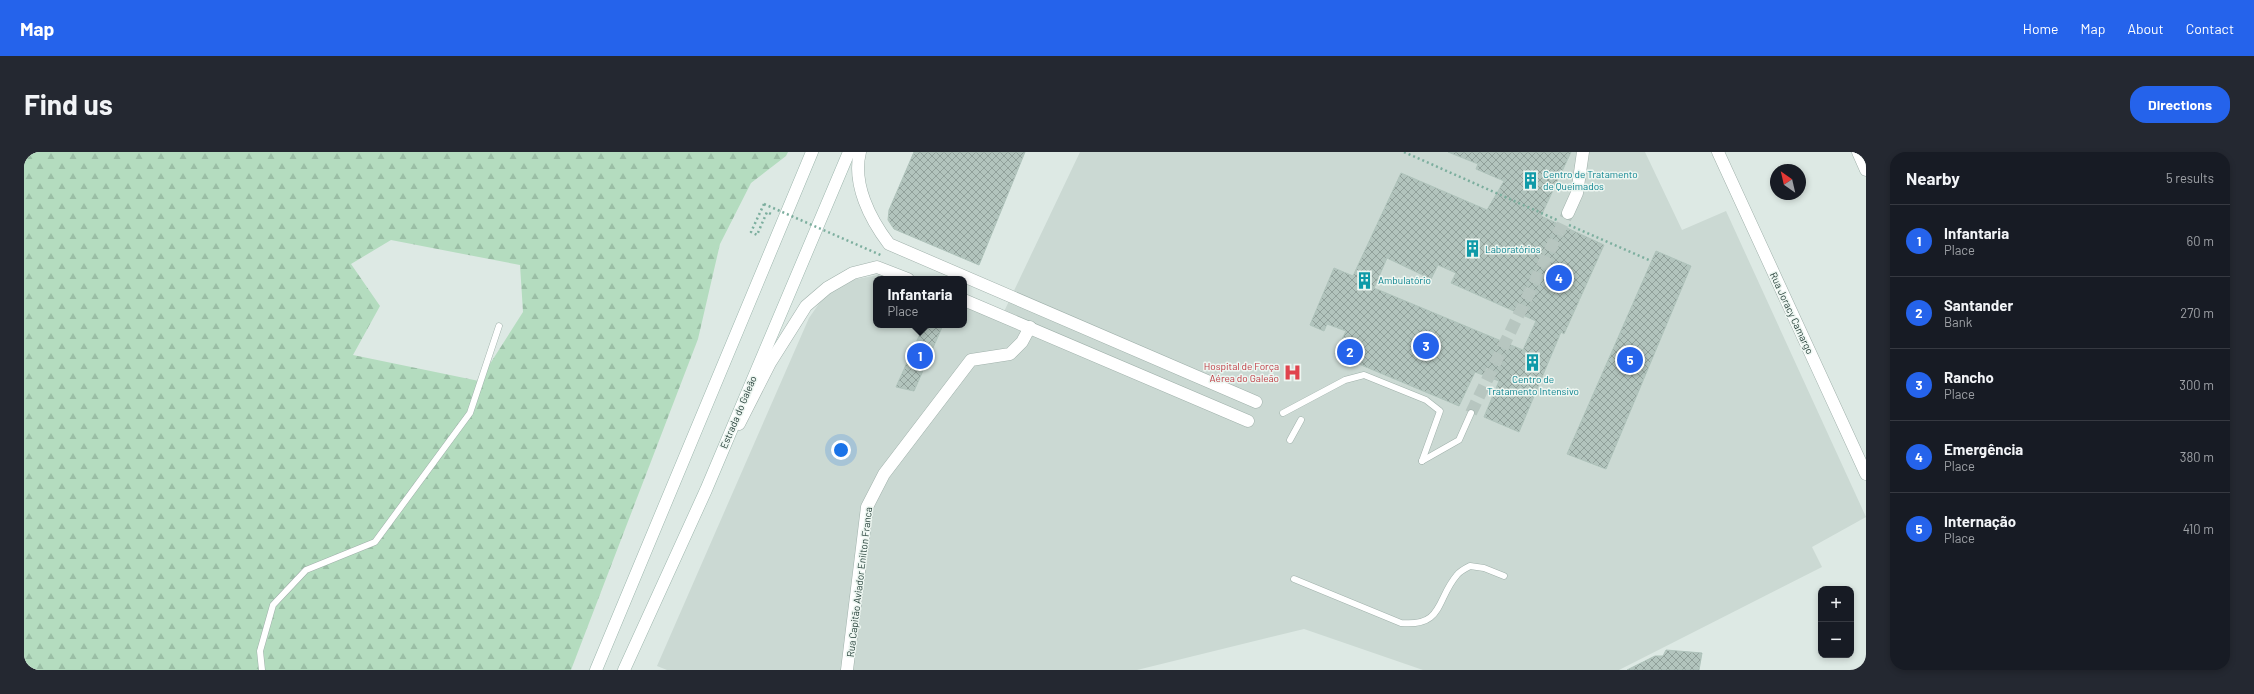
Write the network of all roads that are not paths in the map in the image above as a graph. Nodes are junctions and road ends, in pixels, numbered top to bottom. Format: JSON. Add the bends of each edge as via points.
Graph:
{"nodes":[{"id":1,"x":812,"y":152,"type":"edge"},
{"id":2,"x":849,"y":152,"type":"edge"},
{"id":3,"x":860,"y":152,"type":"edge"},
{"id":4,"x":1584,"y":152,"type":"edge"},
{"id":5,"x":1718,"y":152,"type":"edge"},
{"id":6,"x":1858,"y":152,"type":"edge"},
{"id":7,"x":1866,"y":170,"type":"edge"},
{"id":8,"x":1568,"y":213,"type":"tunnel mouth"},
{"id":9,"x":900,"y":276,"type":"edge"},
{"id":10,"x":963,"y":276,"type":"edge"},
{"id":11,"x":967,"y":278,"type":"edge"},
{"id":12,"x":967,"y":301,"type":"edge"},
{"id":13,"x":500,"y":326,"type":"dead end"},
{"id":14,"x":1030,"y":327,"type":"junction"},
{"id":15,"x":1256,"y":402,"type":"dead end"},
{"id":16,"x":1283,"y":413,"type":"dead end"},
{"id":17,"x":1471,"y":413,"type":"tunnel mouth"},
{"id":18,"x":1248,"y":420,"type":"dead end"},
{"id":19,"x":1301,"y":420,"type":"dead end"},
{"id":20,"x":1290,"y":440,"type":"dead end"},
{"id":21,"x":1866,"y":474,"type":"edge"},
{"id":22,"x":706,"y":490,"type":"junction"},
{"id":23,"x":1504,"y":576,"type":"dead end"},
{"id":24,"x":1294,"y":579,"type":"dead end"},
{"id":25,"x":262,"y":670,"type":"edge"},
{"id":26,"x":596,"y":670,"type":"edge"},
{"id":27,"x":624,"y":670,"type":"edge"},
{"id":28,"x":847,"y":670,"type":"edge"}],
"edges":[{"from":1,"to":26,"type":"street"},
{"from":2,"to":22,"type":"street","name":"Estrada do Galeão"},
{"from":3,"to":10,"type":"street","via":[[860,183],[866,207],[876,227],[889,244]]},
{"from":4,"to":8,"type":"street","via":[[1577,194]]},
{"from":5,"to":21,"type":"street","name":"Rua Joracy Camargo"},
{"from":6,"to":7,"type":"street"},
{"from":9,"to":22,"type":"street","via":[[877,268],[853,273],[827,288],[806,306],[770,363]]},
{"from":11,"to":15,"type":"street"},
{"from":12,"to":14,"type":"street"},
{"from":13,"to":25,"type":"lane","via":[[470,413],[375,542],[306,570],[273,605],[260,651]]},
{"from":14,"to":18,"type":"street"},
{"from":14,"to":28,"type":"street","name":"Rua Capitão Aviador Enilton Franca","via":[[1022,342],[1010,354],[971,360],[884,474],[866,507]]},
{"from":16,"to":17,"type":"lane","via":[[1346,380],[1364,375],[1426,400],[1440,411],[1422,461],[1459,440]]},
{"from":19,"to":20,"type":"lane"},
{"from":22,"to":27,"type":"street","name":"Estrada do Galeão"},
{"from":23,"to":24,"type":"lane","via":[[1484,568],[1470,566],[1457,574],[1431,617],[1418,625],[1401,624]]}]}
